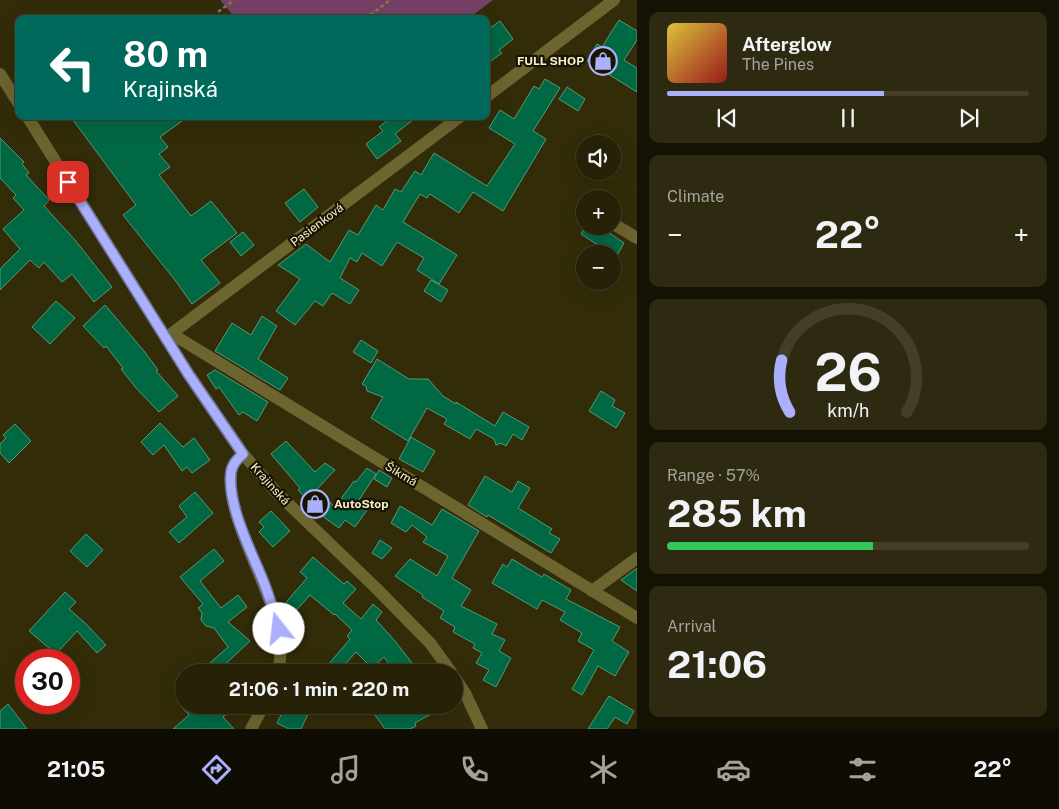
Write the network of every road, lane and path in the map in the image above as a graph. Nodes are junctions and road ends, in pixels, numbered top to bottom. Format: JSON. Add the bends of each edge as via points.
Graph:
{"nodes":[{"id":1,"x":234,"y":0,"type":"edge"},
{"id":2,"x":390,"y":0,"type":"edge"},
{"id":3,"x":614,"y":0,"type":"edge"},
{"id":4,"x":218,"y":12,"type":"dead end"},
{"id":5,"x":370,"y":15,"type":"edge"},
{"id":6,"x":0,"y":74,"type":"edge"},
{"id":7,"x":490,"y":94,"type":"edge"},
{"id":8,"x":15,"y":98,"type":"edge"},
{"id":9,"x":30,"y":120,"type":"edge"},
{"id":10,"x":456,"y":120,"type":"edge"},
{"id":11,"x":621,"y":229,"type":"edge"},
{"id":12,"x":636,"y":238,"type":"edge"},
{"id":13,"x":169,"y":336,"type":"junction"},
{"id":14,"x":243,"y":454,"type":"junction"},
{"id":15,"x":636,"y":558,"type":"edge"},
{"id":16,"x":592,"y":591,"type":"junction"},
{"id":17,"x":636,"y":618,"type":"edge"},
{"id":18,"x":279,"y":664,"type":"edge"},
{"id":19,"x":445,"y":664,"type":"edge"},
{"id":20,"x":463,"y":690,"type":"edge"},
{"id":21,"x":259,"y":714,"type":"edge"},
{"id":22,"x":251,"y":729,"type":"edge"},
{"id":23,"x":482,"y":729,"type":"edge"}],
"edges":[{"from":1,"to":4,"type":"path"},
{"from":2,"to":5,"type":"path"},
{"from":3,"to":7,"type":"street"},
{"from":6,"to":8,"type":"street"},
{"from":9,"to":13,"type":"street","name":"Krajinská"},
{"from":10,"to":13,"type":"street","name":"Pasienková"},
{"from":11,"to":12,"type":"street"},
{"from":13,"to":14,"type":"street","name":"Krajinská"},
{"from":13,"to":16,"type":"street","name":"Šikmá"},
{"from":14,"to":18,"type":"street","via":[[236,459],[232,469],[231,486],[242,530],[277,622]]},
{"from":14,"to":19,"type":"street","name":"Krajinská","via":[[276,492],[430,643]]},
{"from":15,"to":16,"type":"street"},
{"from":16,"to":17,"type":"street","name":"Šikmá"},
{"from":20,"to":23,"type":"street"},
{"from":21,"to":22,"type":"street"}]}
